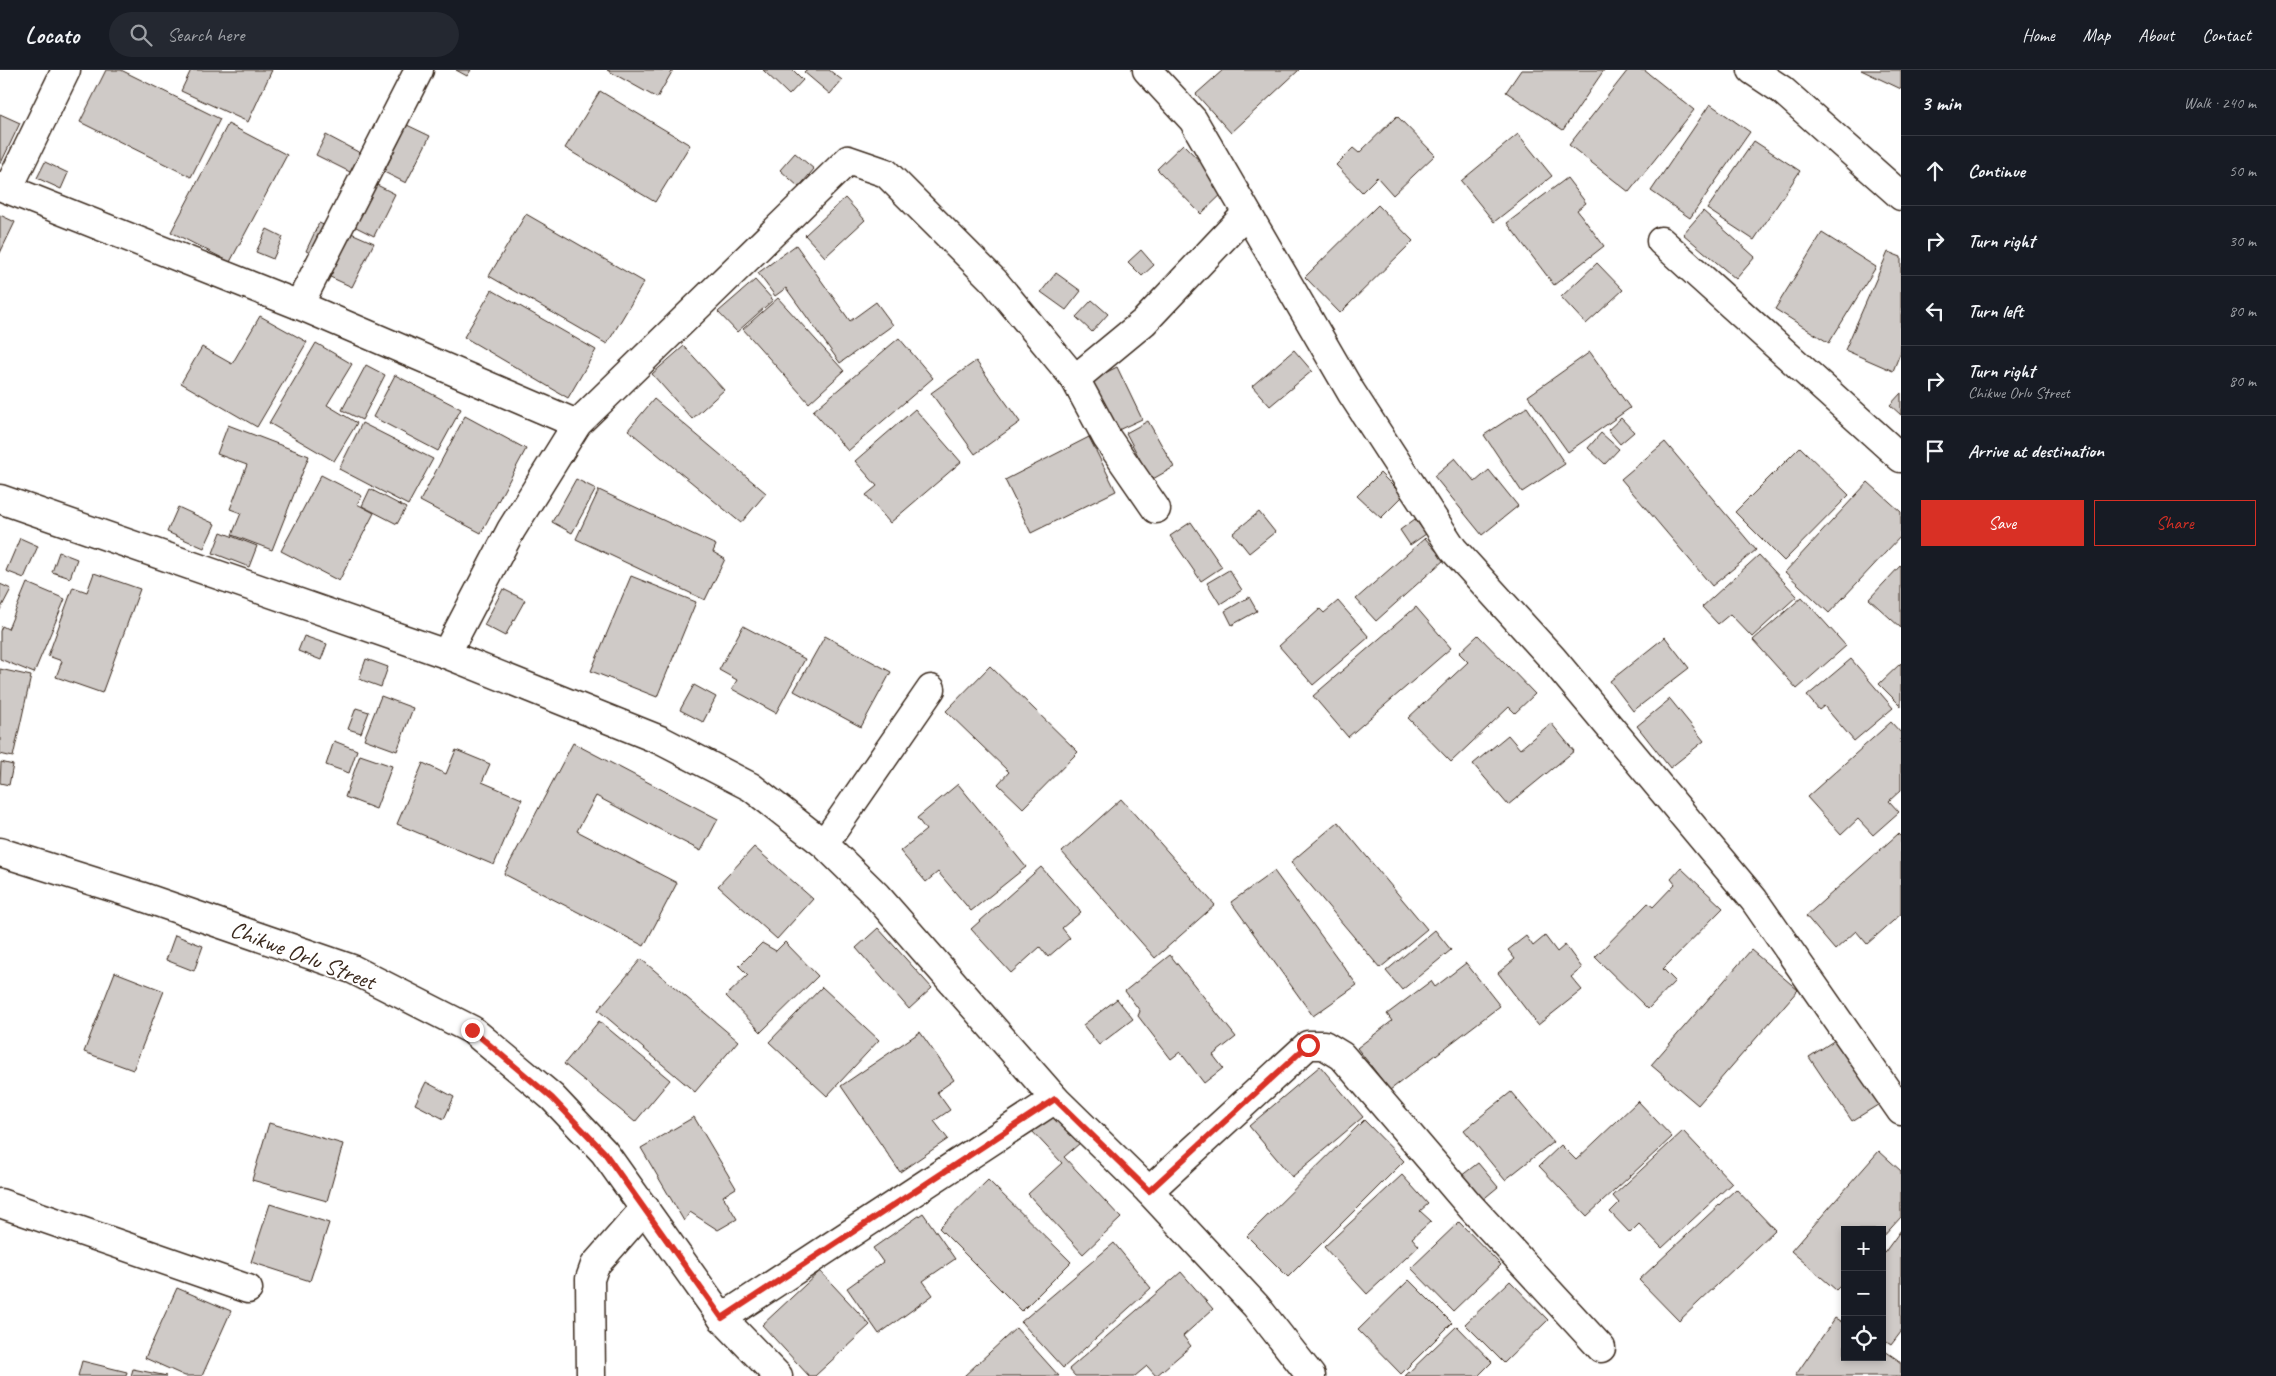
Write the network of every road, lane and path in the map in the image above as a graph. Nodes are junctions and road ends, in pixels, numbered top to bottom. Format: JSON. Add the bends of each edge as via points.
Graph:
{"nodes":[{"id":1,"x":66,"y":70,"type":"edge"},
{"id":2,"x":419,"y":70,"type":"edge"},
{"id":3,"x":1147,"y":70,"type":"edge"},
{"id":4,"x":1752,"y":70,"type":"edge"},
{"id":5,"x":4,"y":188,"type":"edge"},
{"id":6,"x":1901,"y":196,"type":"edge"},
{"id":7,"x":1246,"y":214,"type":"junction"},
{"id":8,"x":1661,"y":241,"type":"dead end"},
{"id":9,"x":299,"y":305,"type":"junction"},
{"id":10,"x":1075,"y":379,"type":"junction"},
{"id":11,"x":576,"y":424,"type":"junction"},
{"id":12,"x":1901,"y":458,"type":"edge"},
{"id":13,"x":0,"y":499,"type":"edge"},
{"id":14,"x":1156,"y":509,"type":"dead end"},
{"id":15,"x":446,"y":654,"type":"junction"},
{"id":16,"x":931,"y":689,"type":"dead end"},
{"id":17,"x":824,"y":844,"type":"junction"},
{"id":18,"x":0,"y":852,"type":"edge"},
{"id":19,"x":1055,"y":1099,"type":"junction"},
{"id":20,"x":1901,"y":1111,"type":"edge"},
{"id":21,"x":1149,"y":1191,"type":"junction"},
{"id":22,"x":0,"y":1203,"type":"edge"},
{"id":23,"x":645,"y":1208,"type":"junction"},
{"id":24,"x":248,"y":1289,"type":"dead end"},
{"id":25,"x":722,"y":1318,"type":"junction"},
{"id":26,"x":1601,"y":1348,"type":"dead end"},
{"id":27,"x":591,"y":1376,"type":"edge"},
{"id":28,"x":778,"y":1376,"type":"edge"},
{"id":29,"x":1312,"y":1376,"type":"edge"}],
"edges":[{"from":1,"to":5,"type":"street"},
{"from":2,"to":9,"type":"street"},
{"from":3,"to":7,"type":"street","via":[[1193,120]]},
{"from":4,"to":6,"type":"street","via":[[1782,90]]},
{"from":5,"to":9,"type":"street"},
{"from":7,"to":10,"type":"street","via":[[1144,322]]},
{"from":7,"to":20,"type":"street","via":[[1351,392],[1453,549],[1552,659],[1754,900]]},
{"from":8,"to":12,"type":"street"},
{"from":9,"to":11,"type":"street"},
{"from":10,"to":11,"type":"street","via":[[994,281],[886,173],[848,160]]},
{"from":10,"to":14,"type":"street","via":[[1107,438]]},
{"from":11,"to":15,"type":"street","via":[[511,530]]},
{"from":13,"to":15,"type":"street"},
{"from":15,"to":17,"type":"street","via":[[660,740],[751,787]]},
{"from":16,"to":17,"type":"street"},
{"from":17,"to":19,"type":"street","via":[[876,895]]},
{"from":18,"to":23,"type":"street","name":"Chikwe Orlu Street","via":[[352,969],[472,1030],[552,1098],[604,1152]]},
{"from":19,"to":21,"type":"street"},
{"from":19,"to":25,"type":"street"},
{"from":21,"to":26,"type":"street","via":[[1308,1045],[1324,1045],[1342,1056],[1471,1207]]},
{"from":21,"to":29,"type":"street","via":[[1256,1306]]},
{"from":22,"to":24,"type":"street"},
{"from":23,"to":25,"type":"street","name":"Chikwe Orlu Street"},
{"from":23,"to":27,"type":"street","via":[[595,1265],[590,1279]]},
{"from":25,"to":28,"type":"street","name":"Chikwe Orlu Street"}]}
